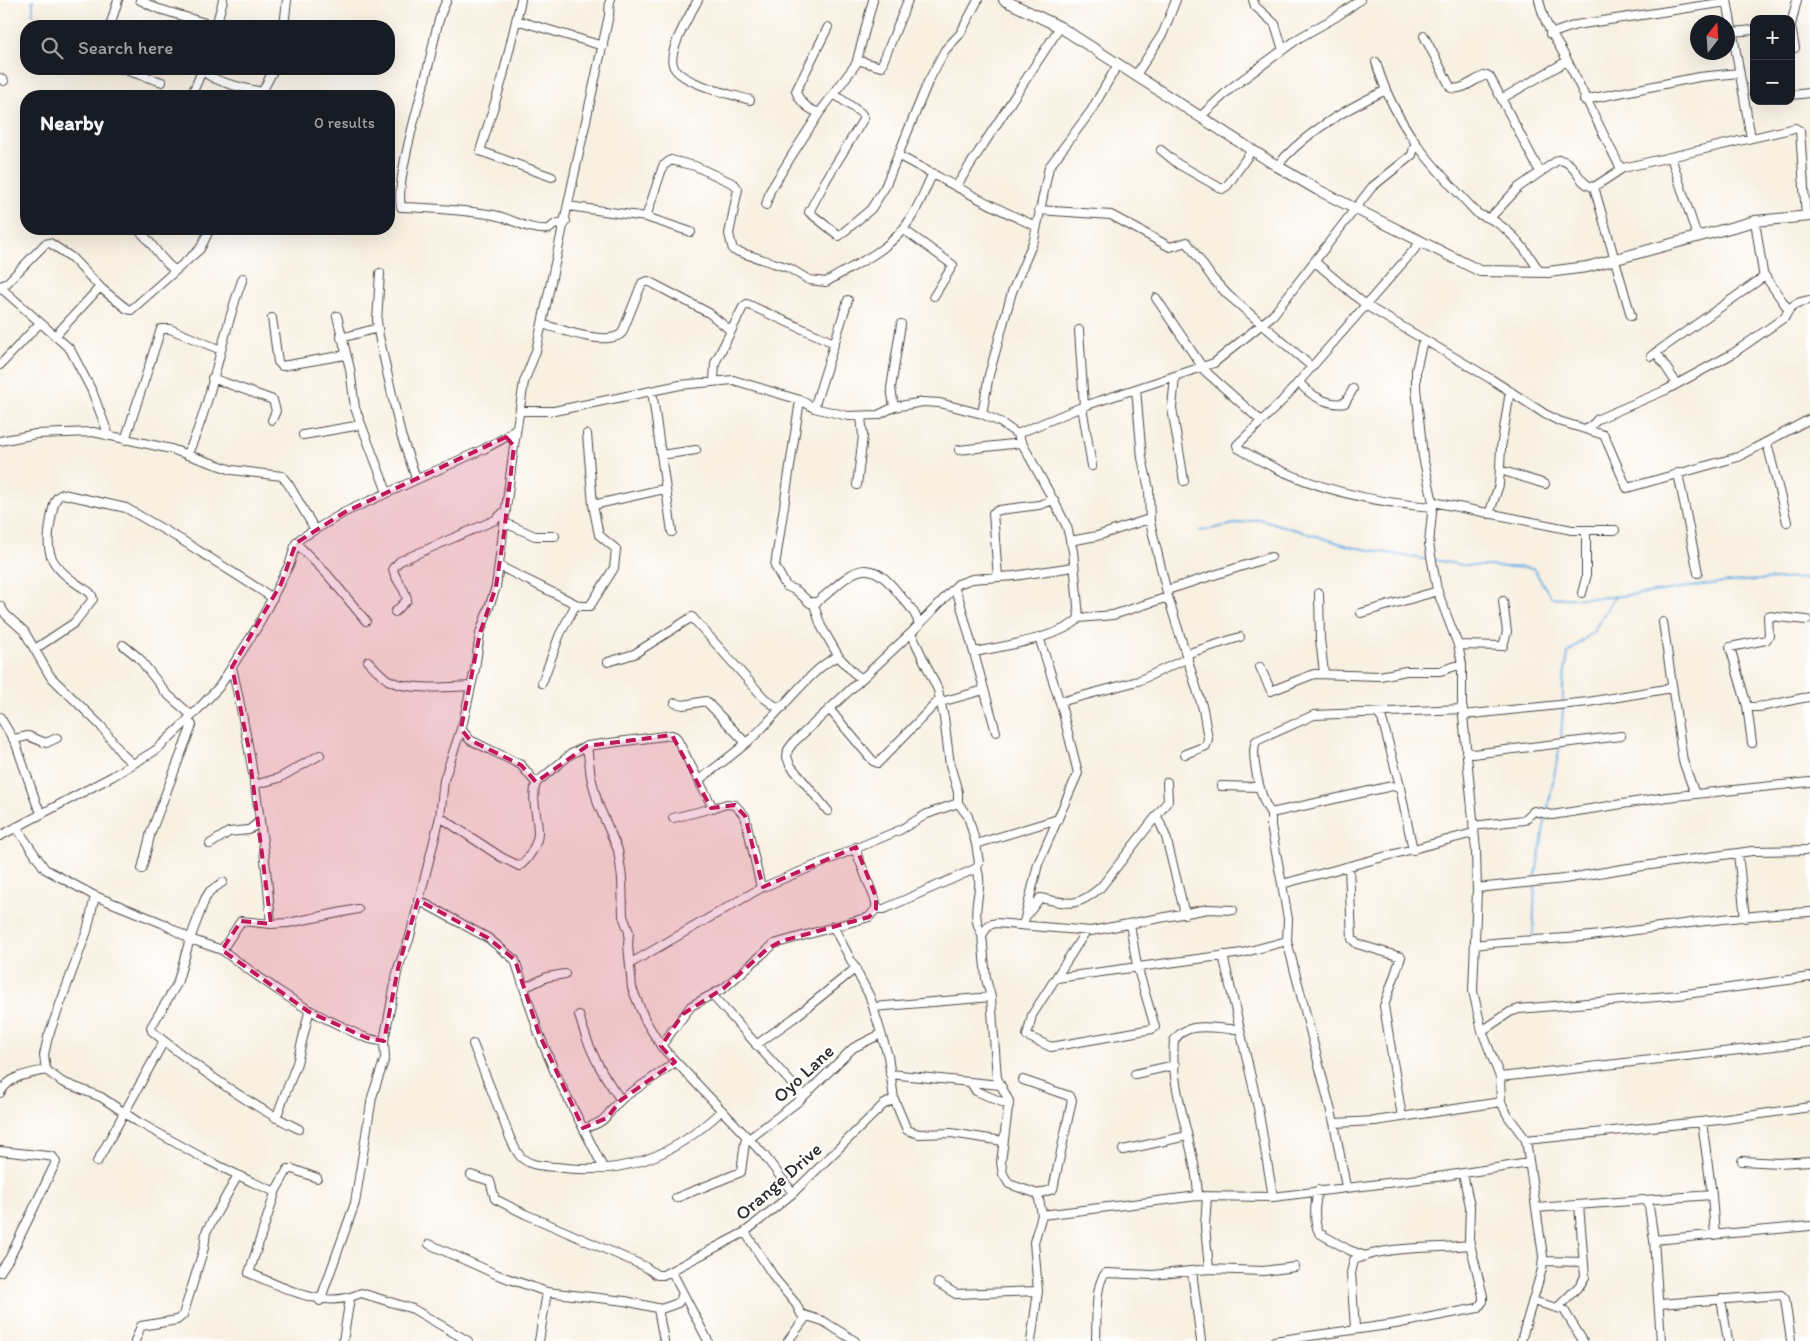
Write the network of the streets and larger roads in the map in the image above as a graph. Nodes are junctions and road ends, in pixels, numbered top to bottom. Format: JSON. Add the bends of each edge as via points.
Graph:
{"nodes":[{"id":1,"x":118,"y":0,"type":"edge"},
{"id":2,"x":224,"y":0,"type":"edge"},
{"id":3,"x":287,"y":0,"type":"edge"},
{"id":4,"x":446,"y":0,"type":"edge"},
{"id":5,"x":521,"y":0,"type":"edge"},
{"id":6,"x":610,"y":0,"type":"edge"},
{"id":7,"x":698,"y":0,"type":"edge"},
{"id":8,"x":873,"y":0,"type":"edge"},
{"id":9,"x":908,"y":0,"type":"edge"},
{"id":10,"x":978,"y":0,"type":"edge"},
{"id":11,"x":1004,"y":0,"type":"edge"},
{"id":12,"x":1166,"y":0,"type":"edge"},
{"id":13,"x":1253,"y":0,"type":"edge"},
{"id":14,"x":1360,"y":0,"type":"edge"},
{"id":15,"x":1540,"y":0,"type":"edge"},
{"id":16,"x":1797,"y":0,"type":"edge"},
{"id":17,"x":146,"y":1,"type":"edge"},
{"id":18,"x":1727,"y":1,"type":"edge"},
{"id":19,"x":1175,"y":2,"type":"edge"},
{"id":20,"x":1730,"y":15,"type":"edge"},
{"id":21,"x":1794,"y":15,"type":"edge"},
{"id":22,"x":112,"y":20,"type":"edge"},
{"id":23,"x":199,"y":20,"type":"edge"},
{"id":24,"x":218,"y":20,"type":"edge"},
{"id":25,"x":285,"y":20,"type":"edge"},
{"id":26,"x":516,"y":20,"type":"junction"},
{"id":27,"x":828,"y":27,"type":"dead end"},
{"id":28,"x":1060,"y":27,"type":"junction"},
{"id":29,"x":1750,"y":30,"type":"edge"},
{"id":30,"x":1735,"y":32,"type":"edge"},
{"id":31,"x":1550,"y":34,"type":"junction"},
{"id":32,"x":1424,"y":36,"type":"dead end"},
{"id":33,"x":1735,"y":40,"type":"edge"},
{"id":34,"x":603,"y":46,"type":"junction"},
{"id":35,"x":1283,"y":50,"type":"junction"},
{"id":36,"x":857,"y":60,"type":"junction"},
{"id":37,"x":1567,"y":61,"type":"junction"},
{"id":38,"x":1376,"y":62,"type":"dead end"},
{"id":39,"x":1118,"y":64,"type":"junction"},
{"id":40,"x":1739,"y":72,"type":"junction"},
{"id":41,"x":140,"y":75,"type":"edge"},
{"id":42,"x":200,"y":75,"type":"edge"},
{"id":43,"x":206,"y":75,"type":"edge"},
{"id":44,"x":271,"y":75,"type":"edge"},
{"id":45,"x":1136,"y":75,"type":"junction"},
{"id":46,"x":162,"y":82,"type":"dead end"},
{"id":47,"x":194,"y":90,"type":"edge"},
{"id":48,"x":247,"y":90,"type":"edge"},
{"id":49,"x":263,"y":90,"type":"edge"},
{"id":50,"x":1384,"y":91,"type":"junction"},
{"id":51,"x":1810,"y":93,"type":"edge"},
{"id":52,"x":834,"y":94,"type":"junction"},
{"id":53,"x":1795,"y":94,"type":"edge"},
{"id":54,"x":1503,"y":98,"type":"junction"},
{"id":55,"x":750,"y":100,"type":"dead end"},
{"id":56,"x":1584,"y":100,"type":"junction"},
{"id":57,"x":820,"y":112,"type":"junction"},
{"id":58,"x":1201,"y":116,"type":"junction"},
{"id":59,"x":1751,"y":138,"type":"junction"},
{"id":60,"x":1415,"y":144,"type":"junction"},
{"id":61,"x":1161,"y":150,"type":"dead end"},
{"id":62,"x":1252,"y":150,"type":"junction"},
{"id":63,"x":1412,"y":155,"type":"junction"},
{"id":64,"x":899,"y":156,"type":"junction"},
{"id":65,"x":1429,"y":158,"type":"junction"},
{"id":66,"x":1671,"y":158,"type":"junction"},
{"id":67,"x":1277,"y":166,"type":"junction"},
{"id":68,"x":1622,"y":169,"type":"junction"},
{"id":69,"x":1540,"y":172,"type":"junction"},
{"id":70,"x":933,"y":173,"type":"junction"},
{"id":71,"x":552,"y":177,"type":"dead end"},
{"id":72,"x":957,"y":185,"type":"junction"},
{"id":73,"x":1594,"y":187,"type":"junction"},
{"id":74,"x":766,"y":205,"type":"dead end"},
{"id":75,"x":568,"y":206,"type":"junction"},
{"id":76,"x":1356,"y":209,"type":"junction"},
{"id":77,"x":1039,"y":210,"type":"junction"},
{"id":78,"x":1808,"y":216,"type":"edge"},
{"id":79,"x":646,"y":217,"type":"junction"},
{"id":80,"x":1491,"y":217,"type":"junction"},
{"id":81,"x":566,"y":221,"type":"junction"},
{"id":82,"x":1755,"y":221,"type":"junction"},
{"id":83,"x":1036,"y":226,"type":"junction"},
{"id":84,"x":903,"y":229,"type":"junction"},
{"id":85,"x":691,"y":232,"type":"dead end"},
{"id":86,"x":144,"y":235,"type":"edge"},
{"id":87,"x":207,"y":235,"type":"edge"},
{"id":88,"x":1697,"y":236,"type":"junction"},
{"id":89,"x":1422,"y":242,"type":"junction"},
{"id":90,"x":1315,"y":262,"type":"junction"},
{"id":91,"x":1614,"y":262,"type":"junction"},
{"id":92,"x":175,"y":270,"type":"junction"},
{"id":93,"x":1540,"y":272,"type":"junction"},
{"id":94,"x":380,"y":273,"type":"dead end"},
{"id":95,"x":1765,"y":276,"type":"junction"},
{"id":96,"x":243,"y":278,"type":"dead end"},
{"id":97,"x":3,"y":287,"type":"edge"},
{"id":98,"x":100,"y":287,"type":"junction"},
{"id":99,"x":934,"y":296,"type":"dead end"},
{"id":100,"x":1156,"y":298,"type":"dead end"},
{"id":101,"x":848,"y":300,"type":"dead end"},
{"id":102,"x":1810,"y":300,"type":"edge"},
{"id":103,"x":1367,"y":306,"type":"junction"},
{"id":104,"x":1788,"y":309,"type":"junction"},
{"id":105,"x":336,"y":316,"type":"dead end"},
{"id":106,"x":1631,"y":316,"type":"dead end"},
{"id":107,"x":272,"y":318,"type":"dead end"},
{"id":108,"x":40,"y":323,"type":"junction"},
{"id":109,"x":542,"y":324,"type":"junction"},
{"id":110,"x":901,"y":324,"type":"dead end"},
{"id":111,"x":1262,"y":324,"type":"junction"},
{"id":112,"x":378,"y":328,"type":"junction"},
{"id":113,"x":731,"y":330,"type":"junction"},
{"id":114,"x":1078,"y":330,"type":"dead end"},
{"id":115,"x":55,"y":336,"type":"junction"},
{"id":116,"x":341,"y":338,"type":"junction"},
{"id":117,"x":1423,"y":340,"type":"junction"},
{"id":118,"x":834,"y":344,"type":"junction"},
{"id":119,"x":221,"y":350,"type":"junction"},
{"id":120,"x":345,"y":355,"type":"junction"},
{"id":121,"x":0,"y":365,"type":"edge"},
{"id":122,"x":1312,"y":367,"type":"junction"},
{"id":123,"x":1202,"y":368,"type":"junction"},
{"id":124,"x":1175,"y":376,"type":"junction"},
{"id":125,"x":212,"y":378,"type":"junction"},
{"id":126,"x":714,"y":381,"type":"junction"},
{"id":127,"x":1299,"y":382,"type":"junction"},
{"id":128,"x":1677,"y":384,"type":"junction"},
{"id":129,"x":1136,"y":389,"type":"junction"},
{"id":130,"x":1353,"y":389,"type":"dead end"},
{"id":131,"x":652,"y":391,"type":"junction"},
{"id":132,"x":1510,"y":391,"type":"junction"},
{"id":133,"x":800,"y":400,"type":"junction"},
{"id":134,"x":1083,"y":406,"type":"junction"},
{"id":135,"x":894,"y":407,"type":"junction"},
{"id":136,"x":814,"y":408,"type":"junction"},
{"id":137,"x":520,"y":411,"type":"junction"},
{"id":138,"x":982,"y":414,"type":"junction"},
{"id":139,"x":861,"y":417,"type":"junction"},
{"id":140,"x":1810,"y":419,"type":"edge"},
{"id":141,"x":272,"y":420,"type":"dead end"},
{"id":142,"x":1260,"y":420,"type":"junction"},
{"id":143,"x":361,"y":425,"type":"junction"},
{"id":144,"x":517,"y":427,"type":"junction"},
{"id":145,"x":1588,"y":429,"type":"junction"},
{"id":146,"x":587,"y":434,"type":"dead end"},
{"id":147,"x":1017,"y":434,"type":"junction"},
{"id":148,"x":303,"y":435,"type":"dead end"},
{"id":149,"x":109,"y":436,"type":"junction"},
{"id":150,"x":506,"y":437,"type":"junction"},
{"id":151,"x":125,"y":440,"type":"junction"},
{"id":152,"x":0,"y":441,"type":"edge"},
{"id":153,"x":1021,"y":443,"type":"junction"},
{"id":154,"x":1767,"y":443,"type":"junction"},
{"id":155,"x":514,"y":446,"type":"junction"},
{"id":156,"x":696,"y":450,"type":"dead end"},
{"id":157,"x":959,"y":450,"type":"dead end"},
{"id":158,"x":661,"y":455,"type":"junction"},
{"id":159,"x":187,"y":456,"type":"junction"},
{"id":160,"x":1092,"y":466,"type":"dead end"},
{"id":161,"x":1500,"y":470,"type":"junction"},
{"id":162,"x":1678,"y":473,"type":"junction"},
{"id":163,"x":416,"y":478,"type":"junction"},
{"id":164,"x":1184,"y":481,"type":"dead end"},
{"id":165,"x":1545,"y":484,"type":"dead end"},
{"id":166,"x":857,"y":486,"type":"dead end"},
{"id":167,"x":664,"y":489,"type":"junction"},
{"id":168,"x":386,"y":492,"type":"junction"},
{"id":169,"x":1054,"y":500,"type":"junction"},
{"id":170,"x":1433,"y":504,"type":"junction"},
{"id":171,"x":593,"y":505,"type":"junction"},
{"id":172,"x":505,"y":511,"type":"junction"},
{"id":173,"x":1489,"y":514,"type":"junction"},
{"id":174,"x":1149,"y":519,"type":"junction"},
{"id":175,"x":1787,"y":522,"type":"dead end"},
{"id":176,"x":504,"y":523,"type":"junction"},
{"id":177,"x":314,"y":528,"type":"junction"},
{"id":178,"x":1586,"y":530,"type":"junction"},
{"id":179,"x":1615,"y":530,"type":"dead end"},
{"id":180,"x":672,"y":532,"type":"dead end"},
{"id":181,"x":555,"y":536,"type":"dead end"},
{"id":182,"x":1070,"y":541,"type":"junction"},
{"id":183,"x":296,"y":543,"type":"junction"},
{"id":184,"x":1271,"y":557,"type":"dead end"},
{"id":185,"x":499,"y":566,"type":"junction"},
{"id":186,"x":1073,"y":567,"type":"junction"},
{"id":187,"x":1698,"y":574,"type":"dead end"},
{"id":188,"x":998,"y":577,"type":"junction"},
{"id":189,"x":954,"y":588,"type":"junction"},
{"id":190,"x":1438,"y":591,"type":"junction"},
{"id":191,"x":1319,"y":592,"type":"dead end"},
{"id":192,"x":1168,"y":593,"type":"junction"},
{"id":193,"x":1582,"y":593,"type":"dead end"},
{"id":194,"x":273,"y":598,"type":"junction"},
{"id":195,"x":1503,"y":600,"type":"dead end"},
{"id":196,"x":813,"y":602,"type":"junction"},
{"id":197,"x":576,"y":604,"type":"junction"},
{"id":198,"x":0,"y":606,"type":"edge"},
{"id":199,"x":395,"y":612,"type":"dead end"},
{"id":200,"x":1361,"y":613,"type":"dead end"},
{"id":201,"x":916,"y":614,"type":"junction"},
{"id":202,"x":925,"y":618,"type":"junction"},
{"id":203,"x":1079,"y":618,"type":"junction"},
{"id":204,"x":1807,"y":620,"type":"dead end"},
{"id":205,"x":366,"y":621,"type":"dead end"},
{"id":206,"x":1663,"y":622,"type":"dead end"},
{"id":207,"x":919,"y":625,"type":"junction"},
{"id":208,"x":911,"y":634,"type":"junction"},
{"id":209,"x":1038,"y":637,"type":"junction"},
{"id":210,"x":1240,"y":637,"type":"dead end"},
{"id":211,"x":123,"y":645,"type":"dead end"},
{"id":212,"x":1458,"y":645,"type":"junction"},
{"id":213,"x":35,"y":648,"type":"junction"},
{"id":214,"x":974,"y":652,"type":"junction"},
{"id":215,"x":1187,"y":656,"type":"junction"},
{"id":216,"x":839,"y":657,"type":"junction"},
{"id":217,"x":368,"y":661,"type":"dead end"},
{"id":218,"x":608,"y":662,"type":"dead end"},
{"id":219,"x":1462,"y":664,"type":"junction"},
{"id":220,"x":232,"y":667,"type":"junction"},
{"id":221,"x":1260,"y":667,"type":"dead end"},
{"id":222,"x":1324,"y":673,"type":"junction"},
{"id":223,"x":861,"y":678,"type":"junction"},
{"id":224,"x":542,"y":684,"type":"dead end"},
{"id":225,"x":470,"y":686,"type":"junction"},
{"id":226,"x":1672,"y":688,"type":"junction"},
{"id":227,"x":984,"y":690,"type":"junction"},
{"id":228,"x":1810,"y":697,"type":"edge"},
{"id":229,"x":940,"y":700,"type":"junction"},
{"id":230,"x":1060,"y":702,"type":"junction"},
{"id":231,"x":675,"y":703,"type":"dead end"},
{"id":232,"x":1747,"y":706,"type":"junction"},
{"id":233,"x":783,"y":707,"type":"junction"},
{"id":234,"x":830,"y":710,"type":"junction"},
{"id":235,"x":1463,"y":712,"type":"junction"},
{"id":236,"x":1381,"y":715,"type":"junction"},
{"id":237,"x":0,"y":717,"type":"edge"},
{"id":238,"x":189,"y":718,"type":"junction"},
{"id":239,"x":461,"y":729,"type":"junction"},
{"id":240,"x":996,"y":732,"type":"dead end"},
{"id":241,"x":1621,"y":736,"type":"dead end"},
{"id":242,"x":57,"y":738,"type":"dead end"},
{"id":243,"x":14,"y":739,"type":"junction"},
{"id":244,"x":746,"y":743,"type":"junction"},
{"id":245,"x":1752,"y":743,"type":"dead end"},
{"id":246,"x":587,"y":746,"type":"junction"},
{"id":247,"x":1185,"y":754,"type":"dead end"},
{"id":248,"x":1469,"y":755,"type":"junction"},
{"id":249,"x":320,"y":756,"type":"dead end"},
{"id":250,"x":133,"y":764,"type":"junction"},
{"id":251,"x":699,"y":780,"type":"junction"},
{"id":252,"x":1167,"y":782,"type":"dead end"},
{"id":253,"x":1810,"y":782,"type":"edge"},
{"id":254,"x":536,"y":783,"type":"junction"},
{"id":255,"x":254,"y":785,"type":"junction"},
{"id":256,"x":1221,"y":786,"type":"dead end"},
{"id":257,"x":1260,"y":787,"type":"junction"},
{"id":258,"x":1395,"y":787,"type":"junction"},
{"id":259,"x":1695,"y":794,"type":"junction"},
{"id":260,"x":958,"y":803,"type":"junction"},
{"id":261,"x":713,"y":808,"type":"junction"},
{"id":262,"x":828,"y":811,"type":"dead end"},
{"id":263,"x":42,"y":813,"type":"junction"},
{"id":264,"x":1271,"y":813,"type":"junction"},
{"id":265,"x":1157,"y":816,"type":"junction"},
{"id":266,"x":440,"y":817,"type":"junction"},
{"id":267,"x":673,"y":818,"type":"dead end"},
{"id":268,"x":1058,"y":819,"type":"junction"},
{"id":269,"x":259,"y":822,"type":"junction"},
{"id":270,"x":16,"y":827,"type":"junction"},
{"id":271,"x":1473,"y":830,"type":"junction"},
{"id":272,"x":0,"y":836,"type":"edge"},
{"id":273,"x":210,"y":844,"type":"dead end"},
{"id":274,"x":976,"y":844,"type":"junction"},
{"id":275,"x":856,"y":847,"type":"junction"},
{"id":276,"x":1412,"y":850,"type":"junction"},
{"id":277,"x":1810,"y":850,"type":"edge"},
{"id":278,"x":1738,"y":853,"type":"junction"},
{"id":279,"x":1349,"y":866,"type":"junction"},
{"id":280,"x":977,"y":868,"type":"junction"},
{"id":281,"x":142,"y":869,"type":"dead end"},
{"id":282,"x":223,"y":882,"type":"dead end"},
{"id":283,"x":1282,"y":884,"type":"junction"},
{"id":284,"x":761,"y":888,"type":"junction"},
{"id":285,"x":1477,"y":888,"type":"junction"},
{"id":286,"x":95,"y":896,"type":"junction"},
{"id":287,"x":418,"y":900,"type":"junction"},
{"id":288,"x":358,"y":909,"type":"dead end"},
{"id":289,"x":876,"y":909,"type":"junction"},
{"id":290,"x":1233,"y":910,"type":"dead end"},
{"id":291,"x":1810,"y":912,"type":"edge"},
{"id":292,"x":1185,"y":914,"type":"junction"},
{"id":293,"x":1745,"y":918,"type":"junction"},
{"id":294,"x":1024,"y":920,"type":"junction"},
{"id":295,"x":271,"y":924,"type":"junction"},
{"id":296,"x":1130,"y":924,"type":"junction"},
{"id":297,"x":833,"y":926,"type":"junction"},
{"id":298,"x":1086,"y":931,"type":"junction"},
{"id":299,"x":982,"y":935,"type":"junction"},
{"id":300,"x":190,"y":939,"type":"junction"},
{"id":301,"x":1287,"y":941,"type":"junction"},
{"id":302,"x":1474,"y":944,"type":"junction"},
{"id":303,"x":222,"y":950,"type":"junction"},
{"id":304,"x":1223,"y":955,"type":"junction"},
{"id":305,"x":631,"y":962,"type":"junction"},
{"id":306,"x":1137,"y":966,"type":"junction"},
{"id":307,"x":856,"y":968,"type":"junction"},
{"id":308,"x":566,"y":974,"type":"dead end"},
{"id":309,"x":1810,"y":977,"type":"edge"},
{"id":310,"x":1057,"y":978,"type":"junction"},
{"id":311,"x":524,"y":988,"type":"junction"},
{"id":312,"x":712,"y":995,"type":"junction"},
{"id":313,"x":991,"y":997,"type":"junction"},
{"id":314,"x":874,"y":1007,"type":"junction"},
{"id":315,"x":309,"y":1012,"type":"junction"},
{"id":316,"x":579,"y":1015,"type":"dead end"},
{"id":317,"x":1238,"y":1029,"type":"junction"},
{"id":318,"x":1482,"y":1031,"type":"junction"},
{"id":319,"x":881,"y":1034,"type":"junction"},
{"id":320,"x":164,"y":1041,"type":"junction"},
{"id":321,"x":384,"y":1041,"type":"junction"},
{"id":322,"x":1810,"y":1042,"type":"edge"},
{"id":323,"x":473,"y":1044,"type":"dead end"},
{"id":324,"x":661,"y":1046,"type":"junction"},
{"id":325,"x":756,"y":1046,"type":"junction"},
{"id":326,"x":675,"y":1062,"type":"junction"},
{"id":327,"x":1174,"y":1064,"type":"junction"},
{"id":328,"x":46,"y":1070,"type":"junction"},
{"id":329,"x":890,"y":1074,"type":"junction"},
{"id":330,"x":1135,"y":1074,"type":"dead end"},
{"id":331,"x":1500,"y":1077,"type":"junction"},
{"id":332,"x":1023,"y":1080,"type":"dead end"},
{"id":333,"x":971,"y":1084,"type":"junction"},
{"id":334,"x":1000,"y":1086,"type":"junction"},
{"id":335,"x":0,"y":1093,"type":"edge"},
{"id":336,"x":803,"y":1096,"type":"junction"},
{"id":337,"x":894,"y":1099,"type":"junction"},
{"id":338,"x":621,"y":1100,"type":"junction"},
{"id":339,"x":1502,"y":1102,"type":"junction"},
{"id":340,"x":1009,"y":1105,"type":"junction"},
{"id":341,"x":1810,"y":1107,"type":"edge"},
{"id":342,"x":722,"y":1111,"type":"junction"},
{"id":343,"x":124,"y":1112,"type":"junction"},
{"id":344,"x":1402,"y":1117,"type":"junction"},
{"id":345,"x":276,"y":1118,"type":"junction"},
{"id":346,"x":1702,"y":1122,"type":"junction"},
{"id":347,"x":1334,"y":1123,"type":"junction"},
{"id":348,"x":583,"y":1128,"type":"junction"},
{"id":349,"x":299,"y":1129,"type":"dead end"},
{"id":350,"x":1187,"y":1136,"type":"junction"},
{"id":351,"x":749,"y":1139,"type":"junction"},
{"id":352,"x":1526,"y":1140,"type":"junction"},
{"id":353,"x":1002,"y":1141,"type":"junction"},
{"id":354,"x":1123,"y":1150,"type":"dead end"},
{"id":355,"x":0,"y":1152,"type":"edge"},
{"id":356,"x":1742,"y":1161,"type":"dead end"},
{"id":357,"x":1810,"y":1161,"type":"edge"},
{"id":358,"x":97,"y":1162,"type":"dead end"},
{"id":359,"x":1529,"y":1164,"type":"junction"},
{"id":360,"x":604,"y":1169,"type":"junction"},
{"id":361,"x":1463,"y":1174,"type":"junction"},
{"id":362,"x":238,"y":1175,"type":"junction"},
{"id":363,"x":471,"y":1175,"type":"dead end"},
{"id":364,"x":317,"y":1178,"type":"dead end"},
{"id":365,"x":1346,"y":1187,"type":"junction"},
{"id":366,"x":276,"y":1190,"type":"junction"},
{"id":367,"x":1318,"y":1190,"type":"junction"},
{"id":368,"x":1308,"y":1192,"type":"junction"},
{"id":369,"x":793,"y":1193,"type":"junction"},
{"id":370,"x":1038,"y":1194,"type":"junction"},
{"id":371,"x":1712,"y":1195,"type":"junction"},
{"id":372,"x":1198,"y":1196,"type":"junction"},
{"id":373,"x":1207,"y":1196,"type":"junction"},
{"id":374,"x":1273,"y":1197,"type":"junction"},
{"id":375,"x":676,"y":1198,"type":"dead end"},
{"id":376,"x":1648,"y":1200,"type":"junction"},
{"id":377,"x":1315,"y":1202,"type":"junction"},
{"id":378,"x":1579,"y":1205,"type":"junction"},
{"id":379,"x":1536,"y":1208,"type":"junction"},
{"id":380,"x":1042,"y":1215,"type":"junction"},
{"id":381,"x":1810,"y":1226,"type":"edge"},
{"id":382,"x":746,"y":1232,"type":"junction"},
{"id":383,"x":1715,"y":1235,"type":"junction"},
{"id":384,"x":1654,"y":1240,"type":"junction"},
{"id":385,"x":428,"y":1244,"type":"dead end"},
{"id":386,"x":1470,"y":1244,"type":"junction"},
{"id":387,"x":1367,"y":1256,"type":"junction"},
{"id":388,"x":1543,"y":1261,"type":"junction"},
{"id":389,"x":1584,"y":1262,"type":"junction"},
{"id":390,"x":1295,"y":1267,"type":"dead end"},
{"id":391,"x":1209,"y":1270,"type":"junction"},
{"id":392,"x":0,"y":1272,"type":"edge"},
{"id":393,"x":672,"y":1272,"type":"junction"},
{"id":394,"x":1192,"y":1272,"type":"junction"},
{"id":395,"x":938,"y":1283,"type":"dead end"},
{"id":396,"x":1038,"y":1291,"type":"junction"},
{"id":397,"x":547,"y":1292,"type":"junction"},
{"id":398,"x":683,"y":1294,"type":"junction"},
{"id":399,"x":350,"y":1298,"type":"junction"},
{"id":400,"x":1721,"y":1299,"type":"junction"},
{"id":401,"x":320,"y":1301,"type":"junction"},
{"id":402,"x":1533,"y":1301,"type":"junction"},
{"id":403,"x":1659,"y":1304,"type":"junction"},
{"id":404,"x":1558,"y":1307,"type":"junction"},
{"id":405,"x":658,"y":1309,"type":"junction"},
{"id":406,"x":806,"y":1317,"type":"junction"},
{"id":407,"x":1356,"y":1328,"type":"junction"},
{"id":408,"x":1299,"y":1339,"type":"edge"},
{"id":409,"x":135,"y":1341,"type":"edge"},
{"id":410,"x":343,"y":1341,"type":"edge"},
{"id":411,"x":468,"y":1341,"type":"edge"},
{"id":412,"x":539,"y":1341,"type":"edge"},
{"id":413,"x":664,"y":1341,"type":"edge"},
{"id":414,"x":708,"y":1341,"type":"edge"},
{"id":415,"x":788,"y":1341,"type":"edge"},
{"id":416,"x":855,"y":1341,"type":"edge"},
{"id":417,"x":1031,"y":1341,"type":"edge"},
{"id":418,"x":1096,"y":1341,"type":"edge"},
{"id":419,"x":1201,"y":1341,"type":"edge"},
{"id":420,"x":1274,"y":1341,"type":"edge"},
{"id":421,"x":1521,"y":1341,"type":"edge"},
{"id":422,"x":1583,"y":1341,"type":"edge"},
{"id":423,"x":1661,"y":1341,"type":"edge"},
{"id":424,"x":1728,"y":1341,"type":"edge"},
{"id":425,"x":1791,"y":1341,"type":"edge"}],
"edges":[{"from":1,"to":22,"type":"street"},
{"from":2,"to":24,"type":"street"},
{"from":3,"to":25,"type":"street"},
{"from":4,"to":81,"type":"street","via":[[406,158],[399,199],[401,207],[496,215],[540,230]]},
{"from":5,"to":26,"type":"street"},
{"from":6,"to":34,"type":"street"},
{"from":7,"to":55,"type":"street","via":[[673,54],[673,66],[704,86]]},
{"from":8,"to":36,"type":"street"},
{"from":9,"to":36,"type":"street","via":[[881,67]]},
{"from":10,"to":64,"type":"street","via":[[928,82]]},
{"from":11,"to":28,"type":"street"},
{"from":12,"to":19,"type":"street"},
{"from":13,"to":35,"type":"street","via":[[1255,6],[1275,24]]},
{"from":14,"to":35,"type":"street"},
{"from":15,"to":31,"type":"street"},
{"from":16,"to":21,"type":"street"},
{"from":17,"to":23,"type":"street"},
{"from":18,"to":20,"type":"street"},
{"from":18,"to":31,"type":"street","via":[[1576,25]]},
{"from":19,"to":45,"type":"street","via":[[1163,33]]},
{"from":26,"to":34,"type":"street"},
{"from":26,"to":71,"type":"street","via":[[480,151]]},
{"from":27,"to":57,"type":"street","via":[[796,90],[811,110]]},
{"from":28,"to":39,"type":"street"},
{"from":28,"to":72,"type":"street"},
{"from":29,"to":30,"type":"street"},
{"from":31,"to":37,"type":"street"},
{"from":32,"to":54,"type":"street","via":[[1451,88],[1459,89],[1487,75]]},
{"from":33,"to":40,"type":"street"},
{"from":34,"to":75,"type":"street"},
{"from":35,"to":58,"type":"street","via":[[1231,88]]},
{"from":36,"to":52,"type":"street"},
{"from":37,"to":54,"type":"street"},
{"from":37,"to":56,"type":"street"},
{"from":38,"to":50,"type":"street"},
{"from":39,"to":45,"type":"street"},
{"from":39,"to":77,"type":"street","via":[[1091,111],[1049,167]]},
{"from":40,"to":56,"type":"street","via":[[1674,81]]},
{"from":40,"to":59,"type":"street"},
{"from":41,"to":46,"type":"street"},
{"from":42,"to":47,"type":"street"},
{"from":43,"to":48,"type":"street"},
{"from":44,"to":49,"type":"street"},
{"from":45,"to":58,"type":"street"},
{"from":50,"to":60,"type":"street"},
{"from":50,"to":67,"type":"street","via":[[1328,123]]},
{"from":51,"to":53,"type":"street"},
{"from":52,"to":57,"type":"street"},
{"from":52,"to":64,"type":"street","via":[[864,118],[810,207],[813,216],[836,236],[844,233],[871,209]]},
{"from":54,"to":69,"type":"street"},
{"from":56,"to":68,"type":"street"},
{"from":57,"to":74,"type":"street","via":[[770,191]]},
{"from":58,"to":62,"type":"street"},
{"from":59,"to":66,"type":"street"},
{"from":59,"to":78,"type":"street","via":[[1799,129]]},
{"from":60,"to":63,"type":"street"},
{"from":60,"to":65,"type":"street"},
{"from":61,"to":62,"type":"street","via":[[1178,164],[1222,188],[1228,186]]},
{"from":62,"to":67,"type":"street"},
{"from":63,"to":65,"type":"street"},
{"from":63,"to":76,"type":"street","via":[[1372,188]]},
{"from":64,"to":70,"type":"street"},
{"from":65,"to":80,"type":"street","via":[[1443,178],[1478,214]]},
{"from":66,"to":68,"type":"street"},
{"from":66,"to":88,"type":"street"},
{"from":67,"to":76,"type":"street"},
{"from":68,"to":73,"type":"street"},
{"from":69,"to":73,"type":"street","via":[[1563,160],[1587,185]]},
{"from":69,"to":80,"type":"street","via":[[1518,187]]},
{"from":70,"to":72,"type":"street"},
{"from":70,"to":84,"type":"street"},
{"from":72,"to":83,"type":"street","via":[[999,211]]},
{"from":73,"to":91,"type":"street"},
{"from":75,"to":79,"type":"street"},
{"from":75,"to":81,"type":"street"},
{"from":76,"to":89,"type":"street"},
{"from":76,"to":90,"type":"street"},
{"from":77,"to":83,"type":"street"},
{"from":77,"to":111,"type":"street","via":[[1111,215],[1170,247],[1187,242],[1212,278]]},
{"from":78,"to":82,"type":"street"},
{"from":79,"to":84,"type":"street","via":[[663,166],[672,160],[695,166],[736,186],[738,194],[729,234],[733,250],[784,266],[809,280],[826,282],[887,246]]},
{"from":79,"to":85,"type":"street"},
{"from":80,"to":93,"type":"street","via":[[1525,248]]},
{"from":81,"to":109,"type":"street"},
{"from":82,"to":88,"type":"street"},
{"from":82,"to":95,"type":"street"},
{"from":83,"to":138,"type":"street","via":[[1034,240],[1012,292]]},
{"from":84,"to":99,"type":"street","via":[[954,265]]},
{"from":86,"to":92,"type":"street"},
{"from":87,"to":92,"type":"street","via":[[200,249]]},
{"from":88,"to":91,"type":"street"},
{"from":89,"to":93,"type":"street","via":[[1480,271]]},
{"from":89,"to":103,"type":"street"},
{"from":90,"to":103,"type":"street"},
{"from":90,"to":111,"type":"street","via":[[1285,301]]},
{"from":91,"to":93,"type":"street"},
{"from":91,"to":106,"type":"street"},
{"from":92,"to":98,"type":"street","via":[[131,310]]},
{"from":94,"to":112,"type":"street"},
{"from":95,"to":104,"type":"street"},
{"from":95,"to":128,"type":"street","via":[[1653,354]]},
{"from":96,"to":119,"type":"street"},
{"from":97,"to":98,"type":"street","via":[[45,244],[50,243],[71,258]]},
{"from":97,"to":108,"type":"street"},
{"from":98,"to":115,"type":"street"},
{"from":100,"to":123,"type":"street"},
{"from":101,"to":118,"type":"street"},
{"from":102,"to":104,"type":"street"},
{"from":103,"to":117,"type":"street"},
{"from":103,"to":122,"type":"street"},
{"from":104,"to":128,"type":"street","via":[[1785,317],[1740,348]]},
{"from":105,"to":116,"type":"street"},
{"from":107,"to":120,"type":"street","via":[[279,365]]},
{"from":108,"to":115,"type":"street"},
{"from":108,"to":121,"type":"street"},
{"from":109,"to":113,"type":"street","via":[[585,336],[618,337],[642,283],[648,281],[709,313]]},
{"from":109,"to":137,"type":"street","via":[[524,382]]},
{"from":110,"to":135,"type":"street","via":[[892,376]]},
{"from":111,"to":122,"type":"street"},
{"from":111,"to":123,"type":"street","via":[[1214,363]]},
{"from":112,"to":116,"type":"street"},
{"from":112,"to":163,"type":"street","via":[[401,435]]},
{"from":113,"to":118,"type":"street","via":[[747,304]]},
{"from":113,"to":126,"type":"street","via":[[715,363]]},
{"from":114,"to":134,"type":"street"},
{"from":115,"to":149,"type":"street","via":[[75,357]]},
{"from":116,"to":120,"type":"street"},
{"from":117,"to":132,"type":"street"},
{"from":117,"to":170,"type":"street","via":[[1416,370],[1416,388],[1423,457]]},
{"from":118,"to":136,"type":"street"},
{"from":119,"to":125,"type":"street"},
{"from":119,"to":151,"type":"street","via":[[170,329],[161,329]]},
{"from":120,"to":143,"type":"street"},
{"from":122,"to":127,"type":"street"},
{"from":123,"to":124,"type":"street"},
{"from":123,"to":142,"type":"street"},
{"from":124,"to":129,"type":"street"},
{"from":124,"to":164,"type":"street","via":[[1172,408]]},
{"from":125,"to":141,"type":"street","via":[[273,400],[276,411]]},
{"from":125,"to":159,"type":"street","via":[[200,428]]},
{"from":126,"to":131,"type":"street"},
{"from":126,"to":133,"type":"street","via":[[733,380]]},
{"from":127,"to":130,"type":"street","via":[[1312,395],[1334,403],[1345,403]]},
{"from":127,"to":142,"type":"street"},
{"from":128,"to":145,"type":"street","via":[[1606,415]]},
{"from":129,"to":134,"type":"street"},
{"from":129,"to":174,"type":"street"},
{"from":131,"to":137,"type":"street","via":[[554,411]]},
{"from":131,"to":158,"type":"street"},
{"from":132,"to":145,"type":"street","via":[[1559,421]]},
{"from":132,"to":161,"type":"street"},
{"from":133,"to":136,"type":"street"},
{"from":133,"to":196,"type":"street","via":[[775,566],[786,586]]},
{"from":134,"to":147,"type":"street"},
{"from":134,"to":160,"type":"street"},
{"from":135,"to":138,"type":"street","via":[[940,403]]},
{"from":135,"to":139,"type":"street","via":[[878,415]]},
{"from":136,"to":139,"type":"street"},
{"from":137,"to":144,"type":"street"},
{"from":138,"to":147,"type":"street"},
{"from":139,"to":166,"type":"street","via":[[863,436]]},
{"from":140,"to":154,"type":"street"},
{"from":142,"to":170,"type":"street","via":[[1237,445],[1267,466],[1314,485],[1360,498]]},
{"from":143,"to":148,"type":"street"},
{"from":143,"to":168,"type":"street"},
{"from":144,"to":150,"type":"street"},
{"from":144,"to":155,"type":"street"},
{"from":145,"to":162,"type":"street","via":[[1604,435],[1628,488]]},
{"from":146,"to":171,"type":"street"},
{"from":147,"to":153,"type":"street"},
{"from":149,"to":151,"type":"street"},
{"from":149,"to":152,"type":"street","via":[[93,432],[42,434]]},
{"from":150,"to":155,"type":"street"},
{"from":150,"to":163,"type":"street"},
{"from":151,"to":159,"type":"street","via":[[162,446]]},
{"from":153,"to":157,"type":"street"},
{"from":153,"to":169,"type":"street"},
{"from":154,"to":162,"type":"street","via":[[1738,457]]},
{"from":154,"to":175,"type":"street"},
{"from":155,"to":172,"type":"street"},
{"from":156,"to":158,"type":"street"},
{"from":158,"to":167,"type":"street"},
{"from":159,"to":177,"type":"street","via":[[232,470],[282,476]]},
{"from":161,"to":165,"type":"street"},
{"from":161,"to":173,"type":"street","via":[[1499,485]]},
{"from":162,"to":187,"type":"street"},
{"from":163,"to":168,"type":"street"},
{"from":167,"to":171,"type":"street"},
{"from":167,"to":180,"type":"street"},
{"from":168,"to":177,"type":"street"},
{"from":169,"to":182,"type":"street"},
{"from":169,"to":188,"type":"street","via":[[993,513]]},
{"from":170,"to":173,"type":"street"},
{"from":170,"to":190,"type":"street","via":[[1430,544]]},
{"from":171,"to":197,"type":"street","via":[[599,535],[616,549],[614,568],[590,606]]},
{"from":172,"to":176,"type":"street"},
{"from":172,"to":199,"type":"street","via":[[494,520],[400,561],[393,568],[394,574],[407,600]]},
{"from":173,"to":178,"type":"street"},
{"from":174,"to":182,"type":"street"},
{"from":174,"to":192,"type":"street"},
{"from":176,"to":181,"type":"street","via":[[535,536]]},
{"from":176,"to":185,"type":"street"},
{"from":177,"to":183,"type":"street"},
{"from":178,"to":179,"type":"street"},
{"from":178,"to":193,"type":"street","via":[[1586,578]]},
{"from":182,"to":186,"type":"street"},
{"from":183,"to":194,"type":"street","via":[[290,564]]},
{"from":183,"to":205,"type":"street"},
{"from":184,"to":192,"type":"street"},
{"from":185,"to":197,"type":"street"},
{"from":185,"to":225,"type":"street","via":[[496,587],[480,632]]},
{"from":186,"to":188,"type":"street"},
{"from":186,"to":203,"type":"street"},
{"from":188,"to":189,"type":"street","via":[[964,581]]},
{"from":189,"to":202,"type":"street"},
{"from":189,"to":214,"type":"street"},
{"from":190,"to":200,"type":"street"},
{"from":190,"to":212,"type":"street"},
{"from":191,"to":222,"type":"street"},
{"from":192,"to":203,"type":"street","via":[[1113,614]]},
{"from":192,"to":215,"type":"street"},
{"from":194,"to":213,"type":"street","via":[[126,508],[63,494],[55,501],[48,538],[49,552],[62,572],[90,592],[93,599],[74,623]]},
{"from":194,"to":220,"type":"street"},
{"from":195,"to":212,"type":"street","via":[[1507,632],[1503,646]]},
{"from":196,"to":201,"type":"street","via":[[847,577],[869,570],[881,573],[891,582]]},
{"from":196,"to":216,"type":"street","via":[[821,626]]},
{"from":197,"to":224,"type":"street","via":[[560,634]]},
{"from":198,"to":213,"type":"street"},
{"from":201,"to":202,"type":"street"},
{"from":201,"to":207,"type":"street"},
{"from":202,"to":207,"type":"street"},
{"from":203,"to":209,"type":"street","via":[[1073,626]]},
{"from":204,"to":232,"type":"street","via":[[1769,616],[1766,640],[1730,647]]},
{"from":206,"to":226,"type":"street"},
{"from":207,"to":208,"type":"street"},
{"from":208,"to":223,"type":"street"},
{"from":208,"to":229,"type":"street"},
{"from":209,"to":214,"type":"street"},
{"from":209,"to":230,"type":"street"},
{"from":210,"to":215,"type":"street"},
{"from":211,"to":238,"type":"street","via":[[139,658],[158,685]]},
{"from":212,"to":219,"type":"street"},
{"from":213,"to":250,"type":"street","via":[[50,676],[101,726]]},
{"from":214,"to":227,"type":"street"},
{"from":215,"to":230,"type":"street","via":[[1138,681]]},
{"from":215,"to":247,"type":"street","via":[[1203,709],[1208,739],[1204,748]]},
{"from":216,"to":223,"type":"street"},
{"from":216,"to":233,"type":"street","via":[[825,662]]},
{"from":217,"to":225,"type":"street","via":[[387,679],[404,685]]},
{"from":218,"to":233,"type":"street","via":[[634,654],[692,617],[764,698],[775,706]]},
{"from":219,"to":222,"type":"street","via":[[1440,671],[1406,671],[1380,676]]},
{"from":219,"to":235,"type":"street"},
{"from":220,"to":238,"type":"street","via":[[219,687]]},
{"from":220,"to":255,"type":"street"},
{"from":221,"to":222,"type":"street","via":[[1271,691]]},
{"from":223,"to":234,"type":"street"},
{"from":225,"to":239,"type":"street"},
{"from":226,"to":235,"type":"street","via":[[1588,702]]},
{"from":226,"to":259,"type":"street","via":[[1683,761]]},
{"from":227,"to":229,"type":"street"},
{"from":227,"to":240,"type":"street"},
{"from":228,"to":232,"type":"street","via":[[1757,708]]},
{"from":229,"to":234,"type":"street","via":[[878,763],[873,762]]},
{"from":229,"to":260,"type":"street"},
{"from":230,"to":268,"type":"street","via":[[1078,773]]},
{"from":231,"to":244,"type":"street","via":[[683,705],[706,701]]},
{"from":232,"to":245,"type":"street"},
{"from":233,"to":244,"type":"street"},
{"from":234,"to":262,"type":"street","via":[[790,746],[787,757]]},
{"from":235,"to":236,"type":"street"},
{"from":235,"to":248,"type":"street"},
{"from":236,"to":257,"type":"street","via":[[1314,715],[1260,738],[1254,744]]},
{"from":236,"to":258,"type":"street","via":[[1398,778]]},
{"from":237,"to":243,"type":"street"},
{"from":238,"to":250,"type":"street","via":[[156,750]]},
{"from":238,"to":281,"type":"street","via":[[192,725],[151,832]]},
{"from":239,"to":254,"type":"street","via":[[470,740],[521,765]]},
{"from":239,"to":266,"type":"street","via":[[444,780]]},
{"from":241,"to":248,"type":"street"},
{"from":242,"to":243,"type":"street","via":[[46,743],[28,736]]},
{"from":243,"to":263,"type":"street"},
{"from":244,"to":251,"type":"street"},
{"from":246,"to":251,"type":"street","via":[[672,735]]},
{"from":246,"to":254,"type":"street","via":[[571,754]]},
{"from":246,"to":305,"type":"street","via":[[598,804],[618,850],[622,916],[629,932]]},
{"from":248,"to":271,"type":"street"},
{"from":249,"to":255,"type":"street","via":[[279,778]]},
{"from":250,"to":263,"type":"street"},
{"from":251,"to":261,"type":"street"},
{"from":252,"to":265,"type":"street","via":[[1168,801]]},
{"from":253,"to":259,"type":"street"},
{"from":254,"to":266,"type":"street","via":[[534,811],[538,833],[526,860],[519,866]]},
{"from":255,"to":269,"type":"street"},
{"from":256,"to":257,"type":"street"},
{"from":257,"to":264,"type":"street","via":[[1266,808]]},
{"from":258,"to":264,"type":"street"},
{"from":258,"to":276,"type":"street"},
{"from":259,"to":271,"type":"street","via":[[1552,815],[1534,811],[1524,820]]},
{"from":260,"to":274,"type":"street","via":[[968,816]]},
{"from":260,"to":275,"type":"street"},
{"from":261,"to":267,"type":"street"},
{"from":261,"to":284,"type":"street","via":[[735,805],[745,816]]},
{"from":263,"to":270,"type":"street"},
{"from":264,"to":283,"type":"street"},
{"from":265,"to":292,"type":"street","via":[[1166,837]]},
{"from":265,"to":294,"type":"street","via":[[1101,887],[1089,897],[1071,905],[1040,898]]},
{"from":266,"to":287,"type":"street"},
{"from":268,"to":274,"type":"street"},
{"from":268,"to":294,"type":"street","via":[[1038,864]]},
{"from":269,"to":273,"type":"street","via":[[249,830],[229,832]]},
{"from":269,"to":295,"type":"street"},
{"from":270,"to":272,"type":"street"},
{"from":270,"to":286,"type":"street","via":[[45,868]]},
{"from":271,"to":276,"type":"street"},
{"from":271,"to":285,"type":"street"},
{"from":274,"to":280,"type":"street"},
{"from":275,"to":284,"type":"street"},
{"from":275,"to":289,"type":"street","via":[[876,897]]},
{"from":276,"to":279,"type":"street"},
{"from":277,"to":278,"type":"street"},
{"from":278,"to":285,"type":"street","via":[[1564,880]]},
{"from":278,"to":293,"type":"street"},
{"from":279,"to":283,"type":"street"},
{"from":279,"to":344,"type":"street","via":[[1352,939],[1358,944],[1401,956],[1384,1006]]},
{"from":280,"to":289,"type":"street","via":[[884,909]]},
{"from":280,"to":299,"type":"street","via":[[979,877],[974,915]]},
{"from":282,"to":300,"type":"street","via":[[205,899]]},
{"from":283,"to":301,"type":"street","via":[[1288,919]]},
{"from":284,"to":305,"type":"street"},
{"from":285,"to":302,"type":"street"},
{"from":286,"to":300,"type":"street","via":[[146,916]]},
{"from":286,"to":328,"type":"street","via":[[87,931],[48,1037],[44,1055]]},
{"from":287,"to":311,"type":"street","via":[[488,938],[510,954]]},
{"from":287,"to":321,"type":"street","via":[[409,940],[398,968]]},
{"from":288,"to":295,"type":"street"},
{"from":289,"to":297,"type":"street","via":[[868,917]]},
{"from":290,"to":292,"type":"street","via":[[1208,909]]},
{"from":291,"to":293,"type":"street"},
{"from":292,"to":296,"type":"street"},
{"from":293,"to":302,"type":"street","via":[[1590,936]]},
{"from":294,"to":298,"type":"street"},
{"from":294,"to":299,"type":"street","via":[[989,925]]},
{"from":295,"to":303,"type":"street","via":[[241,921]]},
{"from":296,"to":298,"type":"street"},
{"from":296,"to":306,"type":"street"},
{"from":297,"to":307,"type":"street"},
{"from":297,"to":312,"type":"street","via":[[774,944]]},
{"from":298,"to":310,"type":"street"},
{"from":299,"to":313,"type":"street"},
{"from":300,"to":303,"type":"street"},
{"from":300,"to":320,"type":"street","via":[[177,984],[151,1027]]},
{"from":301,"to":304,"type":"street"},
{"from":301,"to":347,"type":"street"},
{"from":302,"to":318,"type":"street","via":[[1473,990]]},
{"from":303,"to":315,"type":"street"},
{"from":304,"to":306,"type":"street"},
{"from":304,"to":317,"type":"street"},
{"from":305,"to":324,"type":"street","via":[[635,999]]},
{"from":306,"to":310,"type":"street"},
{"from":306,"to":310,"type":"street","via":[[1155,1027],[1051,1047],[1027,1036],[1032,1015]]},
{"from":307,"to":314,"type":"street"},
{"from":307,"to":325,"type":"street"},
{"from":308,"to":311,"type":"street","via":[[547,977]]},
{"from":309,"to":318,"type":"street","via":[[1679,995],[1519,1009]]},
{"from":311,"to":348,"type":"street","via":[[556,1074]]},
{"from":312,"to":324,"type":"street","via":[[683,1014]]},
{"from":312,"to":325,"type":"street"},
{"from":313,"to":314,"type":"street"},
{"from":313,"to":334,"type":"street"},
{"from":314,"to":319,"type":"street"},
{"from":315,"to":321,"type":"street","via":[[367,1038]]},
{"from":315,"to":345,"type":"street","via":[[294,1071]]},
{"from":316,"to":338,"type":"street","via":[[586,1042],[598,1067]]},
{"from":317,"to":327,"type":"street","via":[[1185,1030],[1174,1041]]},
{"from":317,"to":374,"type":"street","via":[[1258,1108]]},
{"from":318,"to":331,"type":"street"},
{"from":319,"to":329,"type":"street"},
{"from":319,"to":336,"type":"street","name":"Oyo Lane","via":[[853,1048]]},
{"from":320,"to":343,"type":"street"},
{"from":320,"to":345,"type":"street","via":[[197,1067]]},
{"from":321,"to":401,"type":"street","via":[[385,1058],[372,1097],[355,1203]]},
{"from":322,"to":331,"type":"street"},
{"from":323,"to":360,"type":"street","via":[[520,1156],[535,1164],[575,1170]]},
{"from":324,"to":326,"type":"street"},
{"from":325,"to":336,"type":"street"},
{"from":326,"to":338,"type":"street"},
{"from":326,"to":342,"type":"street"},
{"from":327,"to":330,"type":"street"},
{"from":327,"to":350,"type":"street"},
{"from":328,"to":335,"type":"street","via":[[16,1077]]},
{"from":328,"to":343,"type":"street","via":[[62,1082],[101,1097]]},
{"from":329,"to":333,"type":"street"},
{"from":329,"to":337,"type":"street"},
{"from":331,"to":339,"type":"street"},
{"from":332,"to":370,"type":"street","via":[[1069,1096],[1072,1100],[1053,1190]]},
{"from":333,"to":334,"type":"street"},
{"from":333,"to":340,"type":"street","via":[[976,1091]]},
{"from":334,"to":340,"type":"street"},
{"from":336,"to":351,"type":"street","name":"Oyo Lane"},
{"from":337,"to":353,"type":"street","via":[[904,1126],[913,1133],[951,1132]]},
{"from":337,"to":369,"type":"street","name":"Orange Drive","via":[[883,1105]]},
{"from":338,"to":348,"type":"street","via":[[608,1118]]},
{"from":339,"to":344,"type":"street"},
{"from":339,"to":352,"type":"street"},
{"from":340,"to":353,"type":"street"},
{"from":341,"to":346,"type":"street"},
{"from":342,"to":351,"type":"street"},
{"from":342,"to":360,"type":"street","via":[[684,1143],[666,1153]]},
{"from":343,"to":358,"type":"street"},
{"from":343,"to":362,"type":"street"},
{"from":344,"to":347,"type":"street"},
{"from":345,"to":349,"type":"street"},
{"from":346,"to":352,"type":"street"},
{"from":346,"to":371,"type":"street"},
{"from":347,"to":365,"type":"street"},
{"from":348,"to":360,"type":"street"},
{"from":350,"to":354,"type":"street"},
{"from":350,"to":372,"type":"street"},
{"from":351,"to":369,"type":"street"},
{"from":351,"to":375,"type":"street","via":[[745,1144],[741,1172]]},
{"from":352,"to":359,"type":"street"},
{"from":353,"to":370,"type":"street","via":[[1001,1162],[1006,1180]]},
{"from":355,"to":392,"type":"street","via":[[48,1156],[56,1162]]},
{"from":356,"to":357,"type":"street"},
{"from":359,"to":361,"type":"street"},
{"from":359,"to":379,"type":"street"},
{"from":361,"to":365,"type":"street"},
{"from":361,"to":386,"type":"street","via":[[1470,1206]]},
{"from":362,"to":366,"type":"street"},
{"from":362,"to":409,"type":"street","via":[[206,1232],[183,1315],[177,1320],[141,1326]]},
{"from":363,"to":393,"type":"street","via":[[490,1180],[495,1199],[525,1214],[625,1257],[657,1275]]},
{"from":364,"to":366,"type":"street","via":[[290,1169]]},
{"from":365,"to":367,"type":"street"},
{"from":366,"to":401,"type":"street","via":[[249,1273]]},
{"from":367,"to":368,"type":"street"},
{"from":367,"to":377,"type":"street"},
{"from":368,"to":374,"type":"street"},
{"from":368,"to":377,"type":"street"},
{"from":369,"to":382,"type":"street","name":"Orange Drive"},
{"from":370,"to":380,"type":"street"},
{"from":371,"to":376,"type":"street"},
{"from":371,"to":383,"type":"street"},
{"from":372,"to":373,"type":"street"},
{"from":372,"to":380,"type":"street"},
{"from":373,"to":374,"type":"street"},
{"from":373,"to":391,"type":"street","via":[[1205,1226]]},
{"from":376,"to":378,"type":"street"},
{"from":376,"to":384,"type":"street"},
{"from":377,"to":387,"type":"street","via":[[1319,1232],[1349,1250]]},
{"from":378,"to":379,"type":"street"},
{"from":378,"to":389,"type":"street"},
{"from":379,"to":388,"type":"street"},
{"from":380,"to":396,"type":"street","via":[[1034,1250]]},
{"from":381,"to":383,"type":"street"},
{"from":382,"to":393,"type":"street","name":"Orange Drive"},
{"from":382,"to":406,"type":"street","via":[[776,1280]]},
{"from":383,"to":384,"type":"street"},
{"from":384,"to":403,"type":"street"},
{"from":385,"to":397,"type":"street","via":[[498,1275]]},
{"from":386,"to":387,"type":"street","via":[[1448,1248],[1422,1246]]},
{"from":386,"to":407,"type":"street","via":[[1484,1301],[1478,1308]]},
{"from":387,"to":407,"type":"street","via":[[1355,1259],[1351,1266]]},
{"from":388,"to":389,"type":"street"},
{"from":388,"to":402,"type":"street"},
{"from":389,"to":404,"type":"street","via":[[1583,1281]]},
{"from":390,"to":391,"type":"street","via":[[1262,1271]]},
{"from":391,"to":394,"type":"street"},
{"from":393,"to":398,"type":"street"},
{"from":394,"to":418,"type":"street","via":[[1104,1274],[1099,1288]]},
{"from":394,"to":419,"type":"street"},
{"from":395,"to":396,"type":"street","via":[[956,1294]]},
{"from":396,"to":417,"type":"street"},
{"from":397,"to":405,"type":"street","via":[[625,1301]]},
{"from":397,"to":412,"type":"street"},
{"from":398,"to":405,"type":"street","via":[[678,1303]]},
{"from":398,"to":414,"type":"street"},
{"from":399,"to":401,"type":"street"},
{"from":399,"to":410,"type":"street"},
{"from":399,"to":411,"type":"street","via":[[361,1293],[413,1309]]},
{"from":400,"to":403,"type":"street"},
{"from":400,"to":424,"type":"street"},
{"from":400,"to":425,"type":"street","via":[[1783,1296]]},
{"from":402,"to":404,"type":"street"},
{"from":402,"to":421,"type":"street"},
{"from":403,"to":423,"type":"street"},
{"from":404,"to":422,"type":"street","via":[[1568,1314]]},
{"from":405,"to":413,"type":"street"},
{"from":406,"to":415,"type":"street"},
{"from":406,"to":416,"type":"street","via":[[823,1321]]},
{"from":407,"to":408,"type":"street"},
{"from":408,"to":420,"type":"street"}]}
